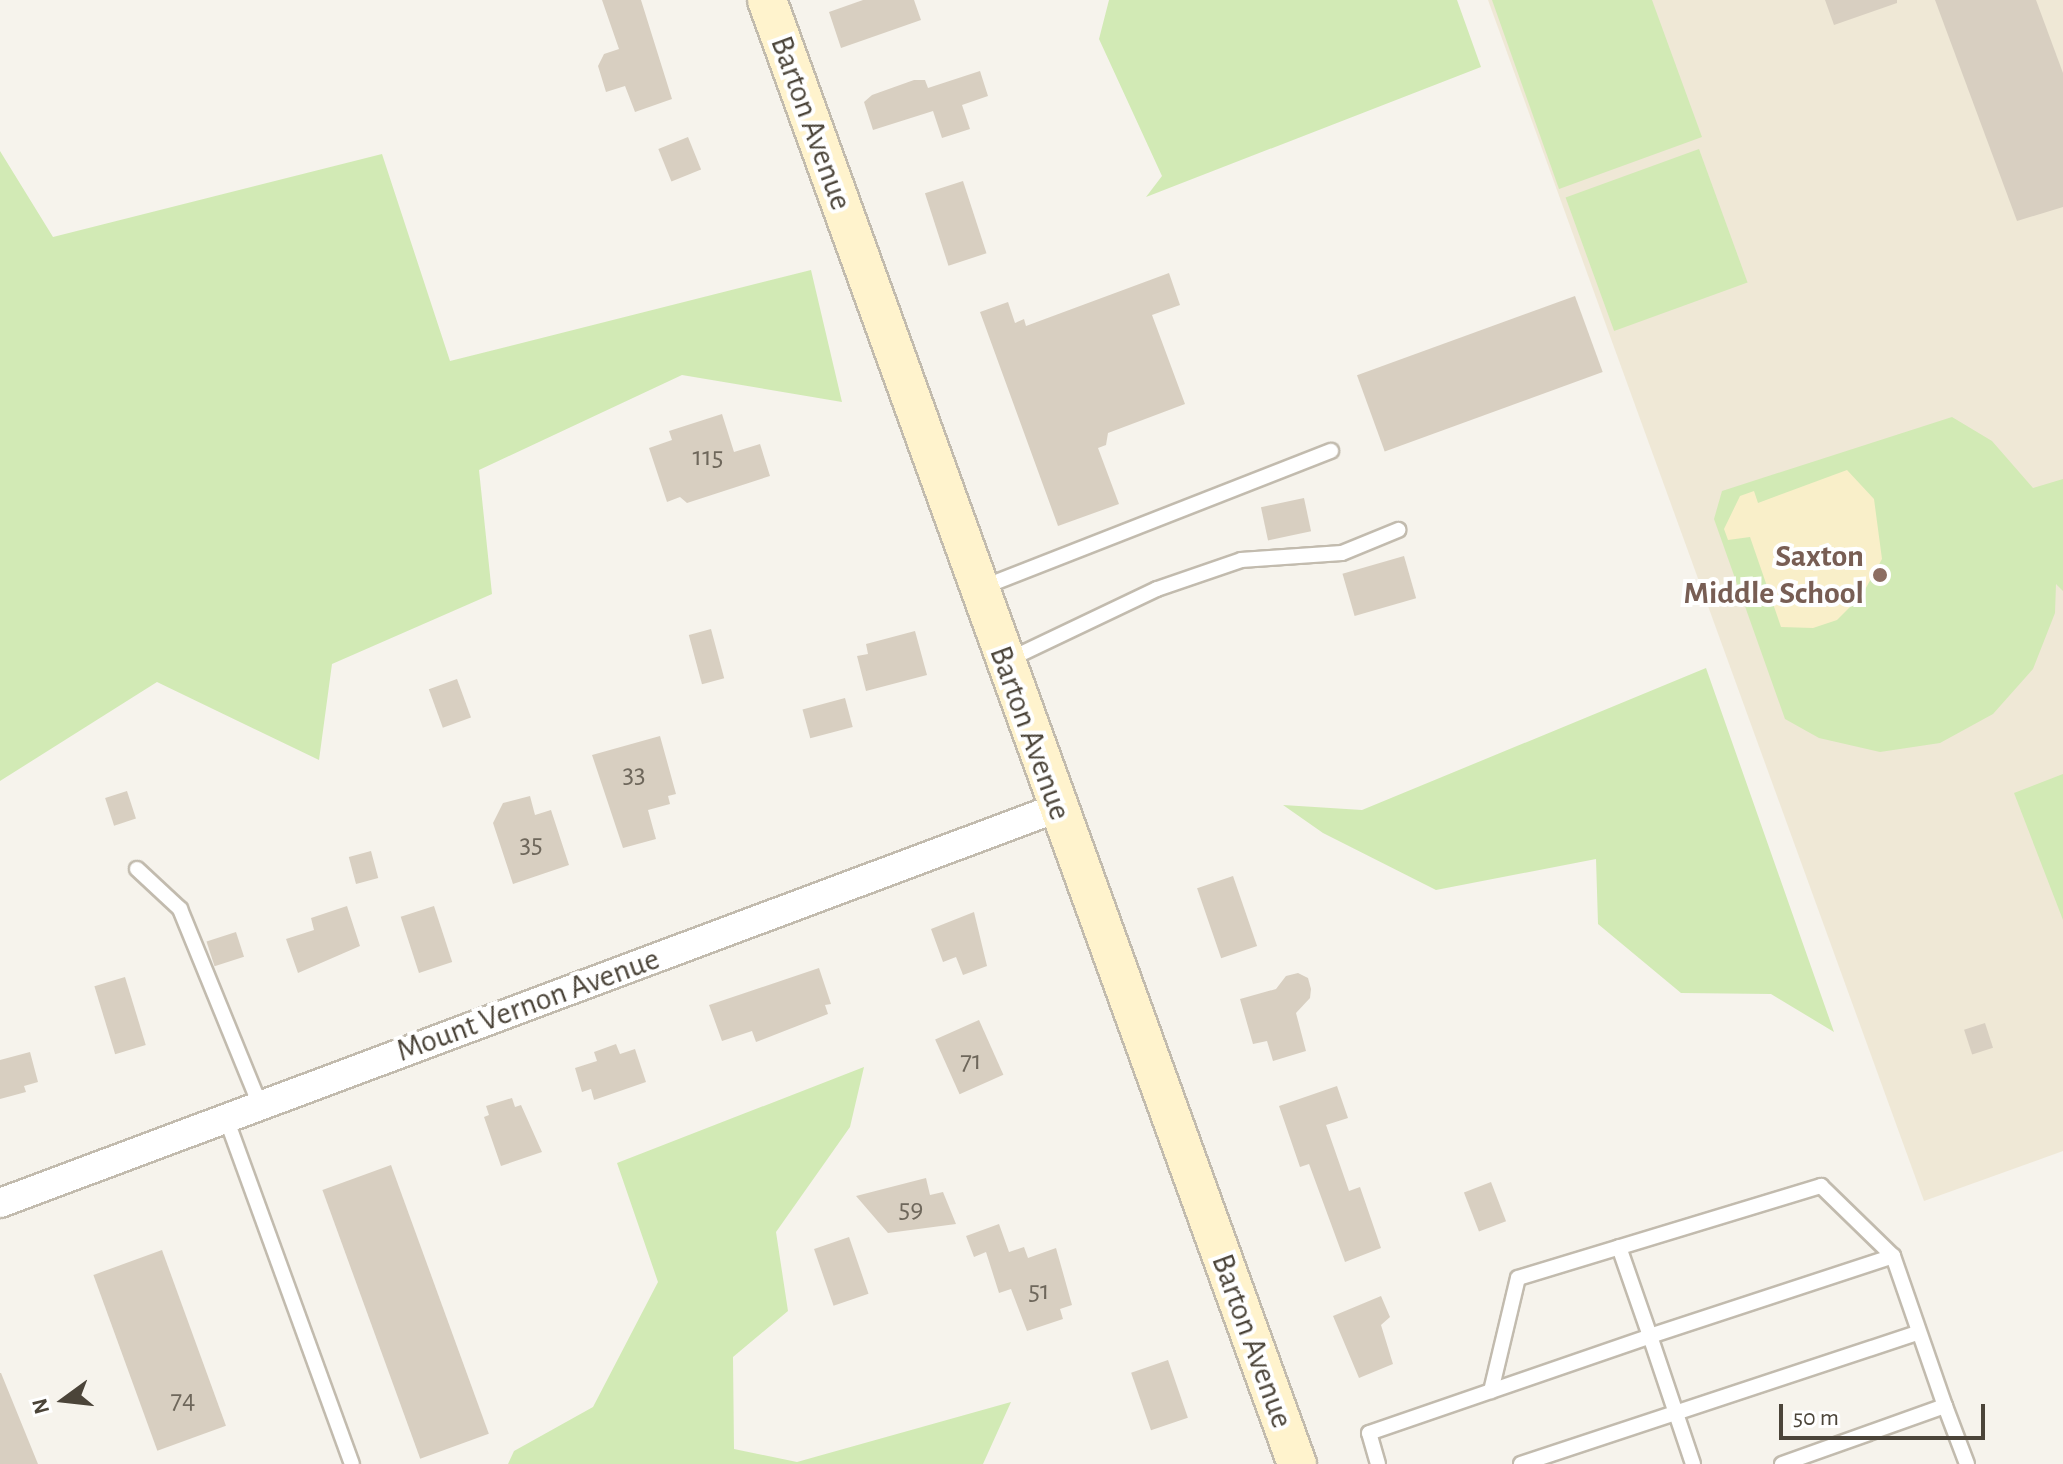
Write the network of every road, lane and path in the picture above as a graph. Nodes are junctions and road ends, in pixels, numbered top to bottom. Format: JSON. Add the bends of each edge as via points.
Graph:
{"nodes":[{"id":1,"x":767,"y":0,"type":"edge"},
{"id":2,"x":1331,"y":451,"type":"dead end"},
{"id":3,"x":1398,"y":530,"type":"dead end"},
{"id":4,"x":978,"y":589,"type":"junction"},
{"id":5,"x":1004,"y":661,"type":"junction"},
{"id":6,"x":1057,"y":808,"type":"junction"},
{"id":7,"x":137,"y":869,"type":"dead end"},
{"id":8,"x":260,"y":1105,"type":"junction"},
{"id":9,"x":226,"y":1118,"type":"junction"},
{"id":10,"x":0,"y":1203,"type":"edge"},
{"id":11,"x":1619,"y":1247,"type":"junction"},
{"id":12,"x":1893,"y":1256,"type":"junction"},
{"id":13,"x":1919,"y":1332,"type":"junction"},
{"id":14,"x":1650,"y":1336,"type":"junction"},
{"id":15,"x":1491,"y":1391,"type":"junction"},
{"id":16,"x":1945,"y":1406,"type":"junction"},
{"id":17,"x":1675,"y":1411,"type":"junction"},
{"id":18,"x":346,"y":1462,"type":"edge"},
{"id":19,"x":1297,"y":1464,"type":"edge"},
{"id":20,"x":1378,"y":1464,"type":"edge"},
{"id":21,"x":1521,"y":1464,"type":"edge"},
{"id":22,"x":1693,"y":1464,"type":"edge"},
{"id":23,"x":1782,"y":1464,"type":"edge"},
{"id":24,"x":1967,"y":1464,"type":"edge"}],
"edges":[{"from":1,"to":4,"type":"street","name":"Barton Avenue"},
{"from":2,"to":4,"type":"lane"},
{"from":3,"to":5,"type":"lane","via":[[1342,553],[1241,560],[1145,594],[1095,616],[1059,640]]},
{"from":4,"to":5,"type":"street","name":"Barton Avenue"},
{"from":5,"to":6,"type":"street","name":"Barton Avenue"},
{"from":6,"to":8,"type":"street","name":"Mount Vernon Avenue"},
{"from":6,"to":19,"type":"street","name":"Barton Avenue"},
{"from":7,"to":8,"type":"lane","via":[[180,909]]},
{"from":8,"to":9,"type":"street","name":"Mount Vernon Avenue"},
{"from":9,"to":10,"type":"street","name":"Mount Vernon Avenue"},
{"from":9,"to":18,"type":"lane"},
{"from":11,"to":12,"type":"lane","via":[[1821,1186]]},
{"from":11,"to":14,"type":"lane"},
{"from":11,"to":15,"type":"lane","via":[[1518,1278]]},
{"from":12,"to":13,"type":"lane"},
{"from":12,"to":14,"type":"lane"},
{"from":13,"to":16,"type":"lane"},
{"from":13,"to":17,"type":"lane"},
{"from":14,"to":15,"type":"lane"},
{"from":14,"to":17,"type":"lane"},
{"from":15,"to":20,"type":"lane","via":[[1369,1433]]},
{"from":16,"to":23,"type":"lane"},
{"from":16,"to":24,"type":"lane"},
{"from":17,"to":21,"type":"lane"},
{"from":17,"to":22,"type":"lane"}]}
